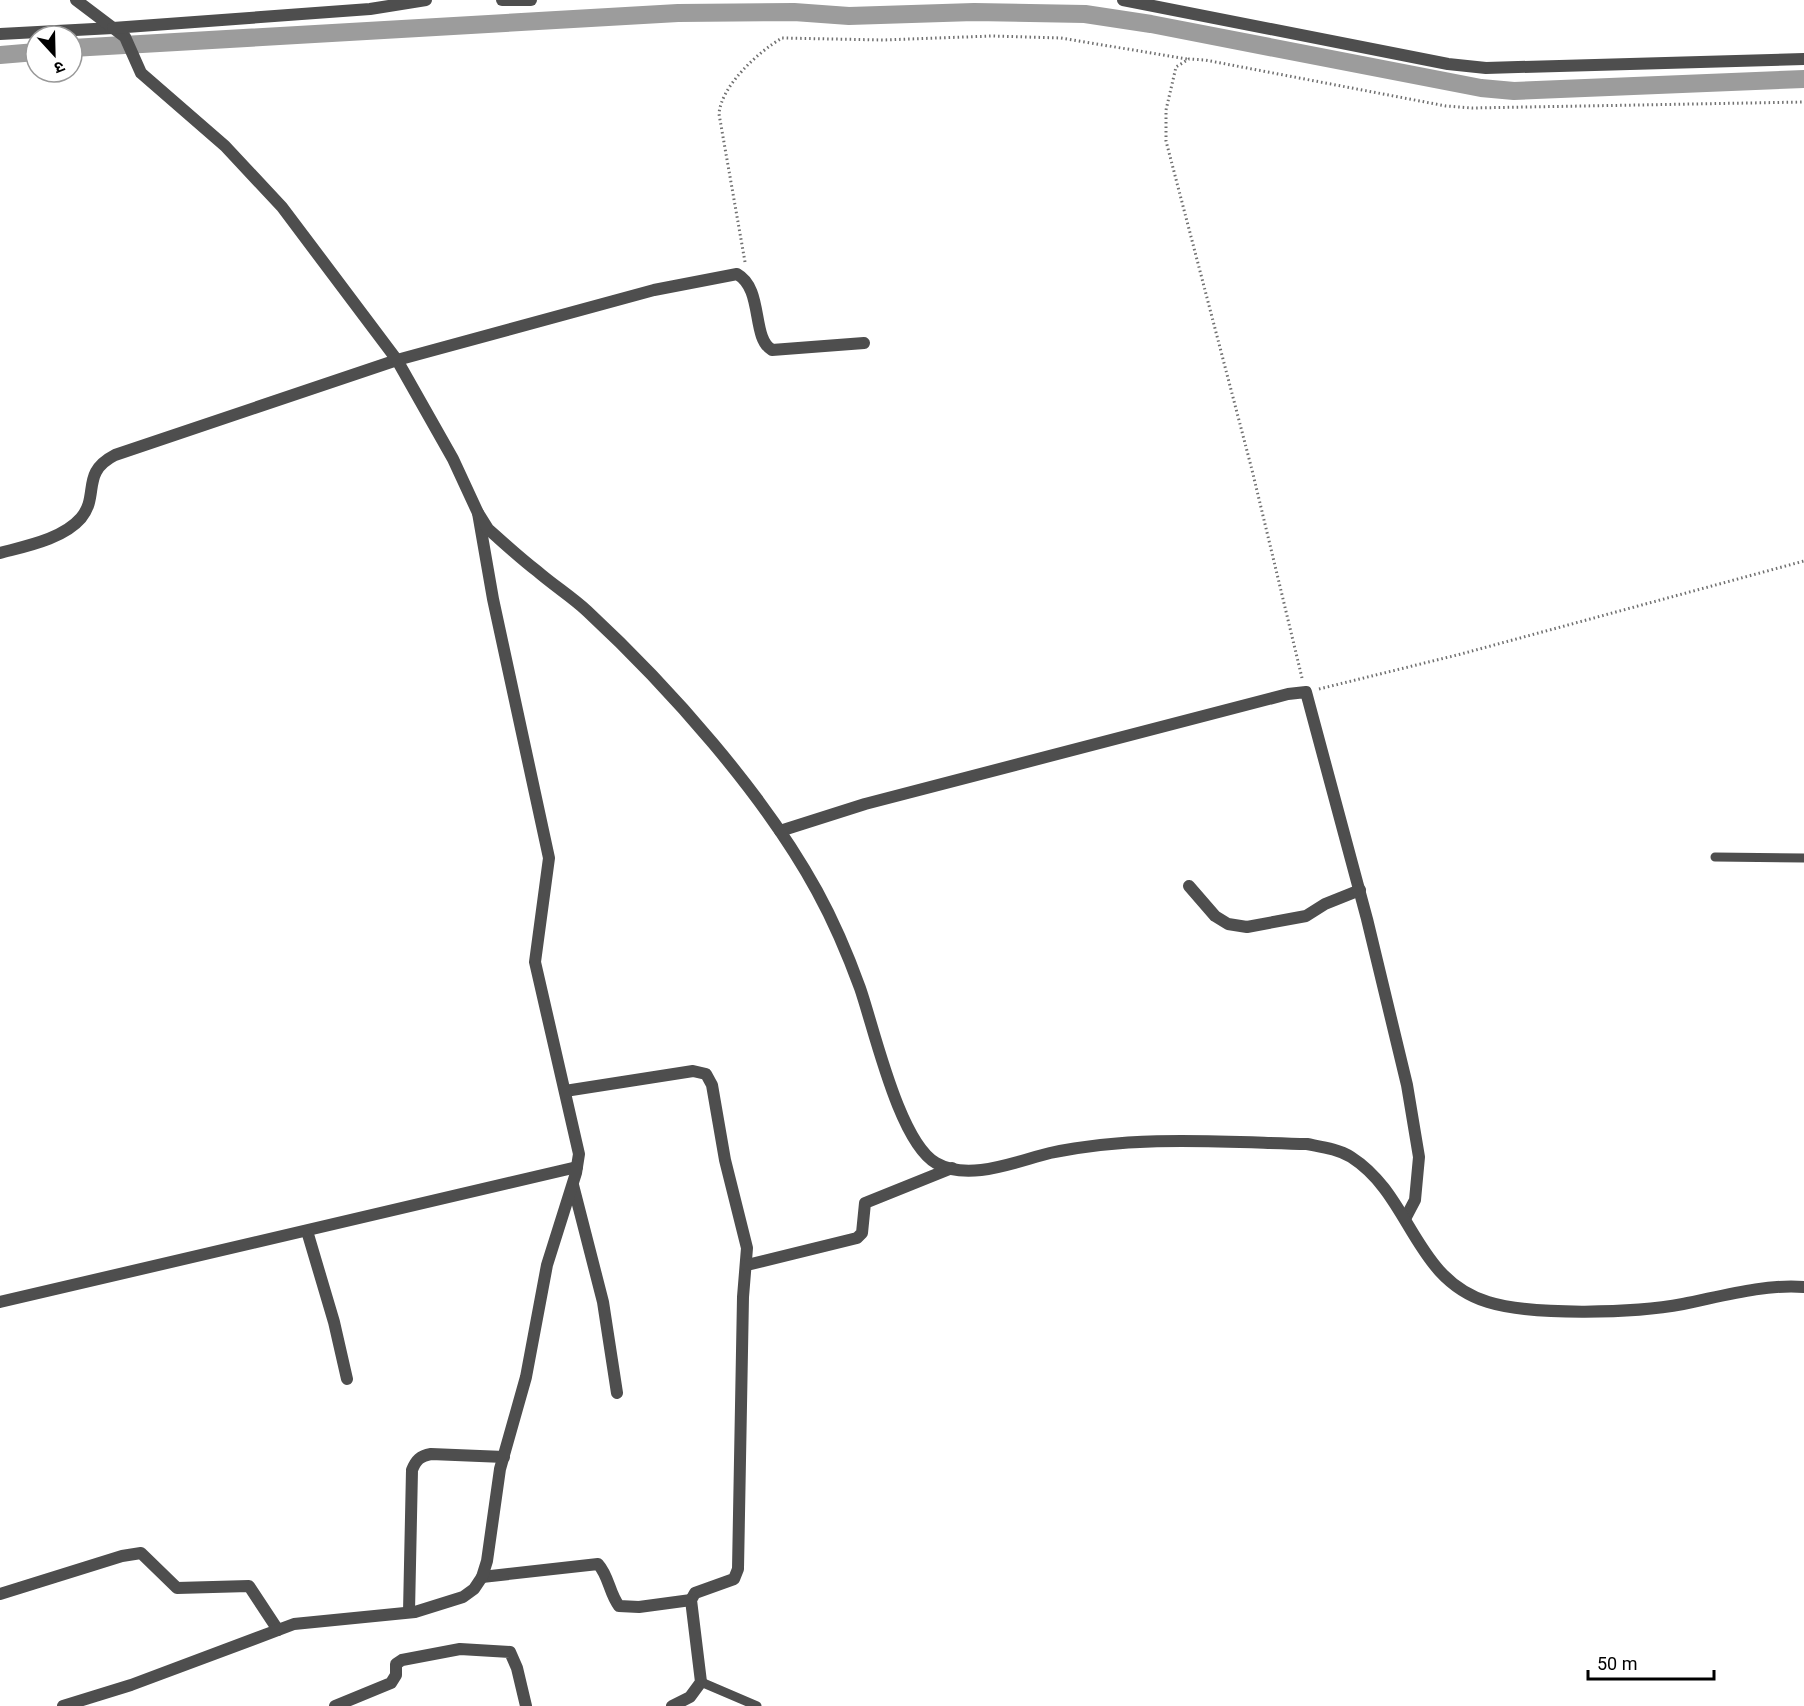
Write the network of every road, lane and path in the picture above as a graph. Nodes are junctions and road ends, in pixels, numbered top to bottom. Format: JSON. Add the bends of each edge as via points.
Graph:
{"nodes":[{"id":1,"x":76,"y":0,"type":"edge"},
{"id":2,"x":426,"y":0,"type":"edge"},
{"id":3,"x":502,"y":0,"type":"edge"},
{"id":4,"x":531,"y":0,"type":"edge"},
{"id":5,"x":1123,"y":0,"type":"edge"},
{"id":6,"x":114,"y":28,"type":"junction"},
{"id":7,"x":0,"y":34,"type":"edge"},
{"id":8,"x":1189,"y":59,"type":"junction"},
{"id":9,"x":1804,"y":59,"type":"edge"},
{"id":10,"x":1804,"y":102,"type":"edge"},
{"id":11,"x":745,"y":279,"type":"junction"},
{"id":12,"x":864,"y":344,"type":"dead end"},
{"id":13,"x":397,"y":360,"type":"junction"},
{"id":14,"x":478,"y":513,"type":"junction"},
{"id":15,"x":0,"y":553,"type":"edge"},
{"id":16,"x":1804,"y":561,"type":"edge"},
{"id":17,"x":1303,"y":692,"type":"junction"},
{"id":18,"x":780,"y":831,"type":"junction"},
{"id":19,"x":1715,"y":857,"type":"dead end"},
{"id":20,"x":1804,"y":858,"type":"edge"},
{"id":21,"x":1189,"y":886,"type":"dead end"},
{"id":22,"x":1360,"y":890,"type":"junction"},
{"id":23,"x":565,"y":1091,"type":"junction"},
{"id":24,"x":577,"y":1167,"type":"junction"},
{"id":25,"x":952,"y":1168,"type":"junction"},
{"id":26,"x":573,"y":1184,"type":"junction"},
{"id":27,"x":1405,"y":1219,"type":"junction"},
{"id":28,"x":307,"y":1231,"type":"junction"},
{"id":29,"x":747,"y":1265,"type":"junction"},
{"id":30,"x":1804,"y":1287,"type":"edge"},
{"id":31,"x":0,"y":1302,"type":"edge"},
{"id":32,"x":347,"y":1379,"type":"dead end"},
{"id":33,"x":617,"y":1393,"type":"dead end"},
{"id":34,"x":504,"y":1457,"type":"junction"},
{"id":35,"x":482,"y":1577,"type":"junction"},
{"id":36,"x":0,"y":1594,"type":"edge"},
{"id":37,"x":691,"y":1599,"type":"junction"},
{"id":38,"x":409,"y":1612,"type":"junction"},
{"id":39,"x":278,"y":1630,"type":"junction"},
{"id":40,"x":701,"y":1682,"type":"junction"},
{"id":41,"x":63,"y":1706,"type":"edge"},
{"id":42,"x":335,"y":1706,"type":"edge"},
{"id":43,"x":526,"y":1706,"type":"edge"},
{"id":44,"x":672,"y":1706,"type":"edge"},
{"id":45,"x":756,"y":1706,"type":"edge"}],
"edges":[{"from":1,"to":6,"type":"street"},
{"from":2,"to":6,"type":"street","via":[[370,9]]},
{"from":3,"to":4,"type":"street"},
{"from":5,"to":9,"type":"street","via":[[1486,68]]},
{"from":6,"to":7,"type":"street"},
{"from":6,"to":13,"type":"street","via":[[125,37],[141,73],[260,181]]},
{"from":8,"to":10,"type":"path","via":[[1472,108]]},
{"from":8,"to":11,"type":"path","via":[[1061,38],[782,38],[737,78],[720,101],[719,114],[745,253]]},
{"from":8,"to":17,"type":"path","via":[[1176,68],[1173,78],[1166,110],[1166,141],[1287,612]]},
{"from":11,"to":12,"type":"street","via":[[767,348],[778,351]]},
{"from":11,"to":13,"type":"street","via":[[737,274],[654,290]]},
{"from":13,"to":14,"type":"street","via":[[453,459]]},
{"from":13,"to":15,"type":"street","via":[[104,461],[96,469],[83,516],[75,524],[43,540]]},
{"from":14,"to":18,"type":"street","via":[[488,529],[620,643],[696,726]]},
{"from":14,"to":23,"type":"street","via":[[549,858],[535,963]]},
{"from":16,"to":17,"type":"path","via":[[1461,654]]},
{"from":17,"to":18,"type":"street","via":[[865,804]]},
{"from":17,"to":22,"type":"street"},
{"from":18,"to":25,"type":"street","via":[[818,892],[844,949],[893,1092],[916,1142],[936,1163]]},
{"from":19,"to":20,"type":"lane"},
{"from":21,"to":22,"type":"street","via":[[1215,916],[1228,924],[1247,927],[1306,916]]},
{"from":22,"to":27,"type":"street","via":[[1407,1084],[1419,1157],[1415,1200]]},
{"from":23,"to":24,"type":"street","via":[[579,1154]]},
{"from":23,"to":29,"type":"street","via":[[693,1071],[706,1074],[712,1085],[725,1160],[747,1248]]},
{"from":24,"to":26,"type":"street"},
{"from":24,"to":28,"type":"street"},
{"from":25,"to":27,"type":"street","via":[[989,1167],[1092,1146],[1152,1141],[1307,1144],[1349,1156],[1368,1170]]},
{"from":25,"to":29,"type":"street","via":[[865,1203],[862,1233],[857,1238]]},
{"from":26,"to":33,"type":"street","via":[[603,1302]]},
{"from":26,"to":34,"type":"street","via":[[546,1265],[526,1377]]},
{"from":27,"to":30,"type":"street","via":[[1440,1274],[1459,1289],[1496,1304],[1563,1311],[1612,1310],[1679,1305],[1748,1290]]},
{"from":28,"to":31,"type":"street"},
{"from":28,"to":32,"type":"street"},
{"from":29,"to":37,"type":"street","via":[[743,1297],[738,1569],[734,1579],[695,1593]]},
{"from":34,"to":35,"type":"street"},
{"from":34,"to":38,"type":"street","via":[[431,1454],[416,1461],[412,1470]]},
{"from":35,"to":37,"type":"street","via":[[598,1564],[605,1571],[619,1606],[639,1608]]},
{"from":35,"to":38,"type":"street","via":[[463,1598]]},
{"from":36,"to":39,"type":"street","via":[[122,1556],[141,1554],[177,1588],[249,1586]]},
{"from":37,"to":40,"type":"street"},
{"from":38,"to":39,"type":"street","via":[[315,1620]]},
{"from":39,"to":41,"type":"street"},
{"from":40,"to":44,"type":"street","via":[[690,1697]]},
{"from":40,"to":45,"type":"lane"},
{"from":42,"to":43,"type":"street","via":[[391,1683],[396,1664],[402,1660],[471,1649],[510,1652]]}]}
